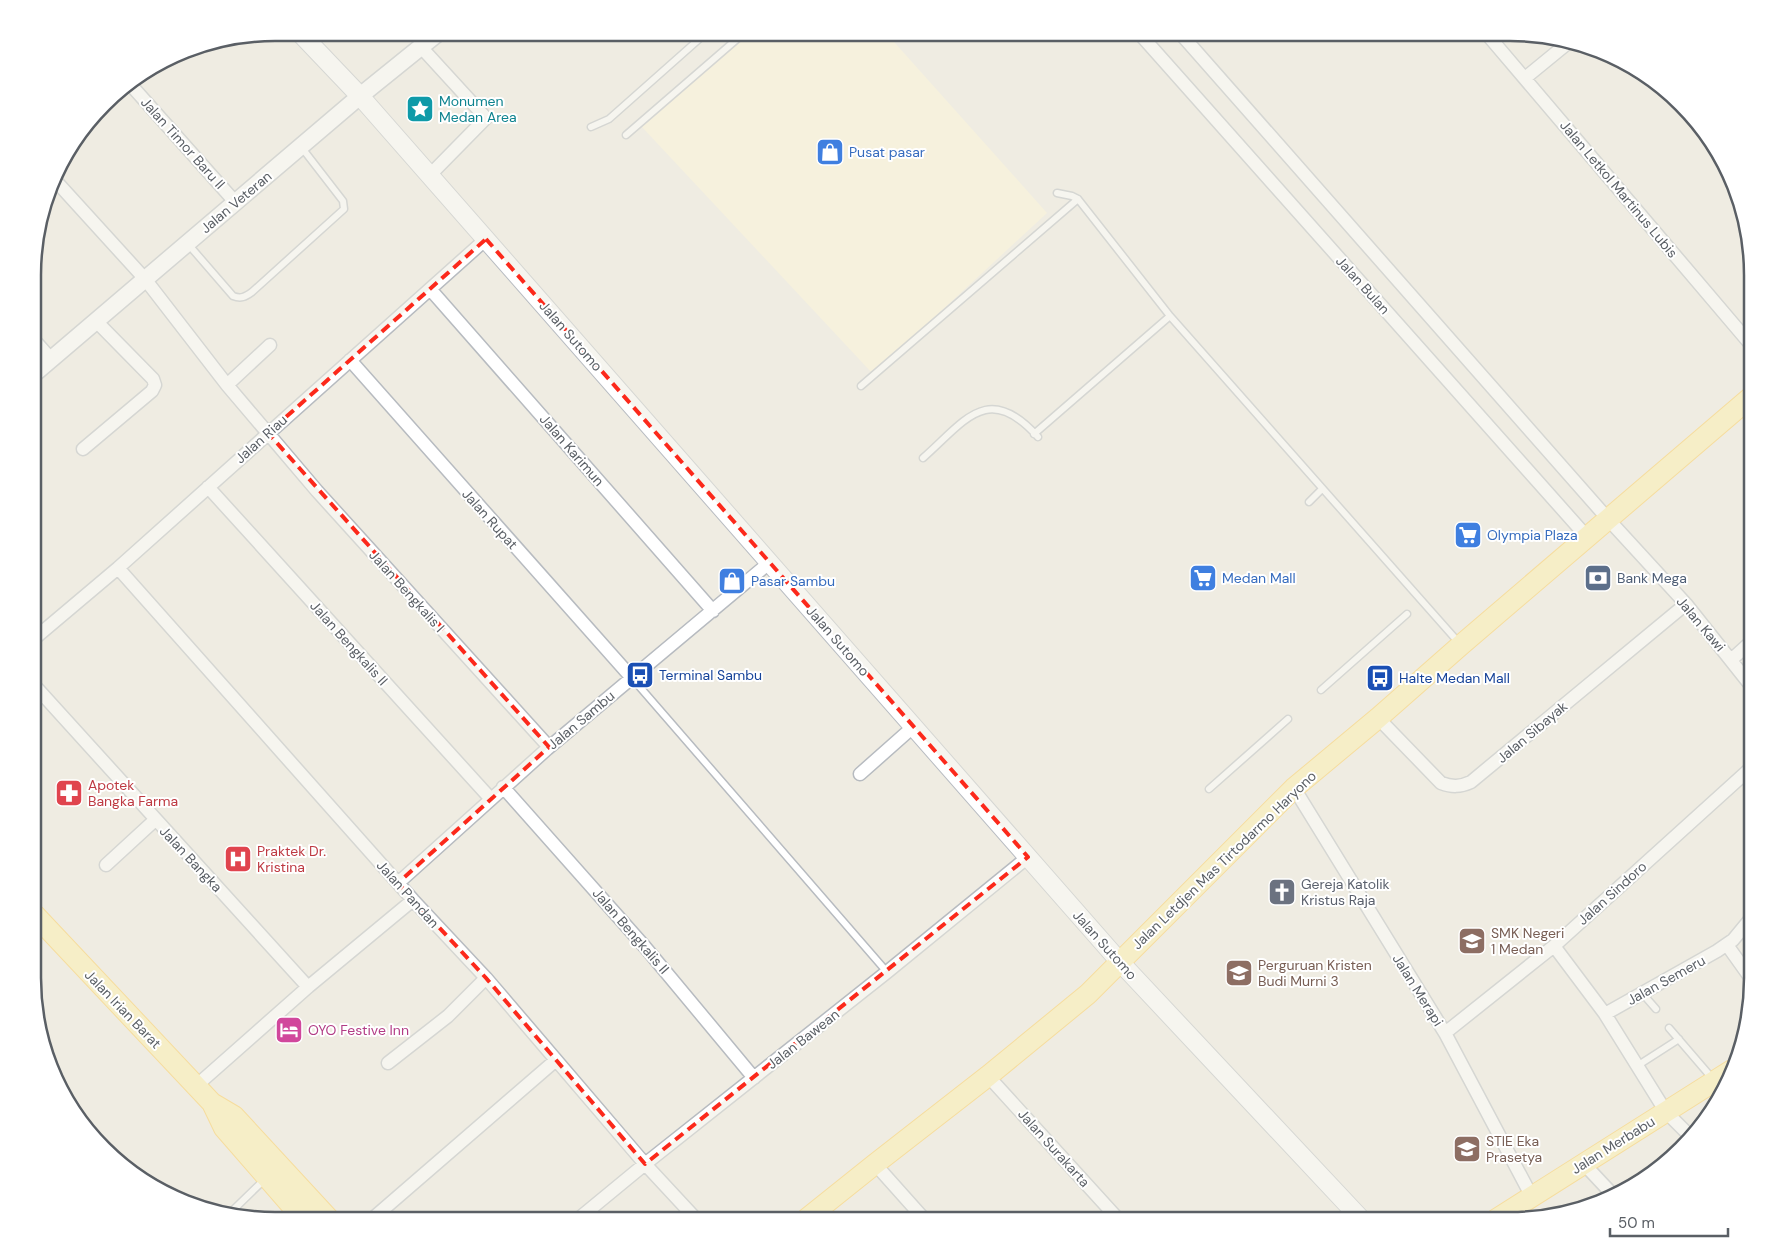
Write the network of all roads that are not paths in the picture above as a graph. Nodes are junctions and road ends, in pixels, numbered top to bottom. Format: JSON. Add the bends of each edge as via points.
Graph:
{"nodes":[{"id":1,"x":308,"y":41,"type":"edge"},
{"id":2,"x":428,"y":41,"type":"edge"},
{"id":3,"x":697,"y":41,"type":"edge"},
{"id":4,"x":735,"y":41,"type":"edge"},
{"id":5,"x":1146,"y":41,"type":"edge"},
{"id":6,"x":1187,"y":41,"type":"edge"},
{"id":7,"x":1493,"y":41,"type":"edge"},
{"id":8,"x":421,"y":47,"type":"junction"},
{"id":9,"x":1562,"y":47,"type":"edge"},
{"id":10,"x":1524,"y":78,"type":"junction"},
{"id":11,"x":134,"y":89,"type":"edge"},
{"id":12,"x":360,"y":96,"type":"junction"},
{"id":13,"x":591,"y":127,"type":"dead end"},
{"id":14,"x":626,"y":134,"type":"dead end"},
{"id":15,"x":301,"y":147,"type":"junction"},
{"id":16,"x":430,"y":175,"type":"junction"},
{"id":17,"x":59,"y":185,"type":"edge"},
{"id":18,"x":1057,"y":193,"type":"dead end"},
{"id":19,"x":1078,"y":199,"type":"junction"},
{"id":20,"x":236,"y":203,"type":"junction"},
{"id":21,"x":486,"y":239,"type":"junction"},
{"id":22,"x":188,"y":243,"type":"junction"},
{"id":23,"x":145,"y":279,"type":"junction"},
{"id":24,"x":430,"y":289,"type":"junction"},
{"id":25,"x":1170,"y":316,"type":"junction"},
{"id":26,"x":96,"y":321,"type":"junction"},
{"id":27,"x":1744,"y":337,"type":"edge"},
{"id":28,"x":270,"y":345,"type":"dead end"},
{"id":29,"x":41,"y":348,"type":"edge"},
{"id":30,"x":51,"y":359,"type":"junction"},
{"id":31,"x":350,"y":360,"type":"junction"},
{"id":32,"x":41,"y":367,"type":"edge"},
{"id":33,"x":228,"y":385,"type":"junction"},
{"id":34,"x":861,"y":386,"type":"dead end"},
{"id":35,"x":1744,"y":403,"type":"edge"},
{"id":36,"x":268,"y":433,"type":"junction"},
{"id":37,"x":83,"y":449,"type":"dead end"},
{"id":38,"x":923,"y":458,"type":"dead end"},
{"id":39,"x":208,"y":487,"type":"junction"},
{"id":40,"x":1322,"y":489,"type":"junction"},
{"id":41,"x":1309,"y":502,"type":"dead end"},
{"id":42,"x":1608,"y":519,"type":"junction"},
{"id":43,"x":1587,"y":537,"type":"junction"},
{"id":44,"x":770,"y":563,"type":"junction"},
{"id":45,"x":118,"y":568,"type":"junction"},
{"id":46,"x":1686,"y":604,"type":"junction"},
{"id":47,"x":713,"y":611,"type":"junction"},
{"id":48,"x":1407,"y":614,"type":"dead end"},
{"id":49,"x":41,"y":632,"type":"edge"},
{"id":50,"x":1461,"y":645,"type":"junction"},
{"id":51,"x":1744,"y":648,"type":"edge"},
{"id":52,"x":1731,"y":660,"type":"junction"},
{"id":53,"x":1744,"y":677,"type":"edge"},
{"id":54,"x":632,"y":678,"type":"junction"},
{"id":55,"x":1320,"y":690,"type":"dead end"},
{"id":56,"x":41,"y":694,"type":"edge"},
{"id":57,"x":1378,"y":718,"type":"junction"},
{"id":58,"x":1288,"y":719,"type":"dead end"},
{"id":59,"x":914,"y":727,"type":"junction"},
{"id":60,"x":549,"y":747,"type":"junction"},
{"id":61,"x":1744,"y":773,"type":"edge"},
{"id":62,"x":860,"y":774,"type":"dead end"},
{"id":63,"x":503,"y":787,"type":"junction"},
{"id":64,"x":1294,"y":788,"type":"junction"},
{"id":65,"x":1209,"y":789,"type":"dead end"},
{"id":66,"x":490,"y":798,"type":"junction"},
{"id":67,"x":155,"y":820,"type":"junction"},
{"id":68,"x":1028,"y":857,"type":"junction"},
{"id":69,"x":106,"y":865,"type":"dead end"},
{"id":70,"x":398,"y":883,"type":"junction"},
{"id":71,"x":413,"y":900,"type":"junction"},
{"id":72,"x":41,"y":923,"type":"edge"},
{"id":73,"x":1744,"y":927,"type":"edge"},
{"id":74,"x":1727,"y":944,"type":"junction"},
{"id":75,"x":1554,"y":946,"type":"junction"},
{"id":76,"x":1120,"y":962,"type":"junction"},
{"id":77,"x":1744,"y":968,"type":"edge"},
{"id":78,"x":887,"y":972,"type":"junction"},
{"id":79,"x":486,"y":978,"type":"junction"},
{"id":80,"x":308,"y":987,"type":"junction"},
{"id":81,"x":1642,"y":993,"type":"junction"},
{"id":82,"x":1656,"y":1010,"type":"dead end"},
{"id":83,"x":1605,"y":1014,"type":"junction"},
{"id":84,"x":1669,"y":1028,"type":"dead end"},
{"id":85,"x":1445,"y":1033,"type":"junction"},
{"id":86,"x":1679,"y":1039,"type":"junction"},
{"id":87,"x":556,"y":1060,"type":"junction"},
{"id":88,"x":388,"y":1064,"type":"dead end"},
{"id":89,"x":1637,"y":1066,"type":"junction"},
{"id":90,"x":988,"y":1076,"type":"junction"},
{"id":91,"x":1722,"y":1077,"type":"edge"},
{"id":92,"x":754,"y":1078,"type":"junction"},
{"id":93,"x":1715,"y":1081,"type":"junction"},
{"id":94,"x":196,"y":1086,"type":"junction"},
{"id":95,"x":212,"y":1103,"type":"junction"},
{"id":96,"x":1666,"y":1112,"type":"junction"},
{"id":97,"x":1686,"y":1132,"type":"edge"},
{"id":98,"x":645,"y":1164,"type":"junction"},
{"id":99,"x":875,"y":1164,"type":"junction"},
{"id":100,"x":1584,"y":1164,"type":"junction"},
{"id":101,"x":266,"y":1178,"type":"junction"},
{"id":102,"x":1608,"y":1190,"type":"edge"},
{"id":103,"x":1532,"y":1197,"type":"junction"},
{"id":104,"x":235,"y":1208,"type":"edge"},
{"id":105,"x":297,"y":1212,"type":"edge"},
{"id":106,"x":322,"y":1212,"type":"edge"},
{"id":107,"x":380,"y":1212,"type":"edge"},
{"id":108,"x":587,"y":1212,"type":"edge"},
{"id":109,"x":690,"y":1212,"type":"edge"},
{"id":110,"x":815,"y":1212,"type":"edge"},
{"id":111,"x":918,"y":1212,"type":"edge"},
{"id":112,"x":1112,"y":1212,"type":"edge"},
{"id":113,"x":1354,"y":1212,"type":"edge"},
{"id":114,"x":1508,"y":1212,"type":"edge"}],
"edges":[{"from":1,"to":12,"type":"main road","name":"Jalan Sutomo"},
{"from":2,"to":8,"type":"street","name":"Jalan Veteran"},
{"from":3,"to":13,"type":"lane","via":[[609,119]]},
{"from":4,"to":14,"type":"lane"},
{"from":5,"to":43,"type":"street","name":"Jalan Bulan"},
{"from":6,"to":42,"type":"street","name":"Jalan Bulan"},
{"from":7,"to":10,"type":"street","name":"Jalan Letkol Martinus Lubis"},
{"from":8,"to":12,"type":"street","name":"Jalan Veteran"},
{"from":8,"to":16,"type":"street","via":[[486,118]]},
{"from":9,"to":10,"type":"street"},
{"from":10,"to":27,"type":"street","name":"Jalan Letkol Martinus Lubis"},
{"from":11,"to":20,"type":"street","name":"Jalan Timor Baru II"},
{"from":12,"to":15,"type":"street","name":"Jalan Veteran"},
{"from":12,"to":16,"type":"main road","name":"Jalan Sutomo"},
{"from":15,"to":20,"type":"street","name":"Jalan Veteran"},
{"from":15,"to":22,"type":"lane","via":[[343,200],[344,209],[252,292],[246,297],[232,296]]},
{"from":16,"to":21,"type":"main road","name":"Jalan Sutomo"},
{"from":17,"to":23,"type":"street","name":"Jalan Bengkalis I"},
{"from":18,"to":19,"type":"lane"},
{"from":19,"to":25,"type":"lane"},
{"from":19,"to":34,"type":"lane"},
{"from":20,"to":22,"type":"street","name":"Jalan Veteran"},
{"from":21,"to":24,"type":"street","name":"Jalan Riau"},
{"from":21,"to":44,"type":"main road","name":"Jalan Sutomo"},
{"from":22,"to":23,"type":"street","name":"Jalan Veteran"},
{"from":23,"to":26,"type":"street","name":"Jalan Veteran"},
{"from":23,"to":33,"type":"street","name":"Jalan Bengkalis I"},
{"from":24,"to":31,"type":"street","name":"Jalan Riau"},
{"from":24,"to":47,"type":"street","name":"Jalan Karimun"},
{"from":25,"to":38,"type":"lane","via":[[1036,436],[1010,412],[985,410],[973,414]]},
{"from":25,"to":40,"type":"lane"},
{"from":26,"to":30,"type":"street","name":"Jalan Veteran"},
{"from":26,"to":37,"type":"street","via":[[153,379],[155,385]]},
{"from":28,"to":33,"type":"street"},
{"from":29,"to":30,"type":"street"},
{"from":30,"to":32,"type":"street","name":"Jalan Veteran"},
{"from":31,"to":36,"type":"street","name":"Jalan Riau"},
{"from":31,"to":54,"type":"street","name":"Jalan Rupat"},
{"from":33,"to":36,"type":"street","name":"Jalan Bengkalis I"},
{"from":35,"to":42,"type":"main road","name":"Jalan Letdjen Mas Tirtodarmo Haryono"},
{"from":36,"to":39,"type":"street","name":"Jalan Riau"},
{"from":36,"to":60,"type":"street","name":"Jalan Bengkalis I"},
{"from":39,"to":45,"type":"street","name":"Jalan Riau"},
{"from":39,"to":66,"type":"street","name":"Jalan Bengkalis II"},
{"from":40,"to":41,"type":"lane"},
{"from":40,"to":50,"type":"lane"},
{"from":42,"to":43,"type":"main road","name":"Jalan Letdjen Mas Tirtodarmo Haryono"},
{"from":42,"to":46,"type":"street","name":"Jalan Kawi"},
{"from":43,"to":50,"type":"main road","name":"Jalan Letdjen Mas Tirtodarmo Haryono"},
{"from":44,"to":47,"type":"street","name":"Jalan Sambu"},
{"from":44,"to":59,"type":"main road","name":"Jalan Sutomo"},
{"from":45,"to":49,"type":"street","name":"Jalan Riau"},
{"from":45,"to":70,"type":"street","name":"Jalan Pandan"},
{"from":46,"to":52,"type":"street","name":"Jalan Kawi"},
{"from":46,"to":57,"type":"street","name":"Jalan Sibayak","via":[[1464,786],[1441,783]]},
{"from":47,"to":54,"type":"street","name":"Jalan Sambu"},
{"from":48,"to":55,"type":"lane"},
{"from":50,"to":57,"type":"main road","name":"Jalan Letdjen Mas Tirtodarmo Haryono"},
{"from":51,"to":52,"type":"street"},
{"from":52,"to":53,"type":"street","name":"Jalan Kawi"},
{"from":54,"to":60,"type":"street","name":"Jalan Sambu"},
{"from":54,"to":78,"type":"lane"},
{"from":56,"to":67,"type":"street","name":"Jalan Bangka"},
{"from":57,"to":64,"type":"main road","name":"Jalan Letdjen Mas Tirtodarmo Haryono"},
{"from":58,"to":65,"type":"lane"},
{"from":59,"to":62,"type":"street"},
{"from":59,"to":68,"type":"main road","name":"Jalan Sutomo"},
{"from":60,"to":63,"type":"street","name":"Jalan Sambu"},
{"from":61,"to":75,"type":"street","name":"Jalan Sindoro"},
{"from":63,"to":66,"type":"street","name":"Jalan Sambu"},
{"from":63,"to":92,"type":"street","name":"Jalan Bengkalis II","via":[[645,947]]},
{"from":64,"to":76,"type":"main road","name":"Jalan Letdjen Mas Tirtodarmo Haryono"},
{"from":64,"to":85,"type":"street","name":"Jalan Merapi"},
{"from":66,"to":70,"type":"street","name":"Jalan Sambu"},
{"from":67,"to":69,"type":"street"},
{"from":67,"to":80,"type":"street","name":"Jalan Bangka"},
{"from":68,"to":76,"type":"main road","name":"Jalan Sutomo"},
{"from":68,"to":78,"type":"street","name":"Jalan Bawean"},
{"from":70,"to":71,"type":"street","name":"Jalan Pandan"},
{"from":71,"to":79,"type":"street","name":"Jalan Pandan"},
{"from":71,"to":80,"type":"street"},
{"from":72,"to":94,"type":"main road","name":"Jalan Irian Barat"},
{"from":73,"to":74,"type":"street","name":"Jalan Semeru"},
{"from":74,"to":77,"type":"street"},
{"from":74,"to":81,"type":"street","name":"Jalan Semeru"},
{"from":75,"to":83,"type":"street"},
{"from":75,"to":85,"type":"street","name":"Jalan Sindoro"},
{"from":76,"to":90,"type":"main road","name":"Jalan Letdjen Mas Tirtodarmo Haryono","via":[[1088,994]]},
{"from":76,"to":113,"type":"main road","name":"Jalan Sutomo"},
{"from":78,"to":92,"type":"street","name":"Jalan Bawean"},
{"from":79,"to":87,"type":"street","name":"Jalan Pandan"},
{"from":79,"to":88,"type":"street","via":[[448,1016]]},
{"from":80,"to":94,"type":"street"},
{"from":81,"to":82,"type":"lane"},
{"from":81,"to":83,"type":"street","name":"Jalan Semeru"},
{"from":83,"to":89,"type":"street"},
{"from":84,"to":86,"type":"lane"},
{"from":85,"to":103,"type":"street","name":"Jalan Merapi"},
{"from":86,"to":89,"type":"lane"},
{"from":86,"to":93,"type":"lane"},
{"from":87,"to":98,"type":"street","name":"Jalan Pandan"},
{"from":87,"to":107,"type":"street"},
{"from":89,"to":96,"type":"street"},
{"from":90,"to":99,"type":"main road","name":"Jalan Letdjen Mas Tirtodarmo Haryono"},
{"from":90,"to":112,"type":"street","name":"Jalan Surakarta"},
{"from":91,"to":93,"type":"main road","name":"Jalan Merbabu"},
{"from":92,"to":98,"type":"street","name":"Jalan Bawean"},
{"from":93,"to":96,"type":"main road","name":"Jalan Merbabu"},
{"from":94,"to":95,"type":"main road","name":"Jalan Irian Barat"},
{"from":95,"to":101,"type":"main road","name":"Jalan Irian Barat","via":[[224,1128]]},
{"from":95,"to":106,"type":"main road","name":"Jalan Irian Barat","via":[[234,1116]]},
{"from":96,"to":97,"type":"street"},
{"from":96,"to":100,"type":"main road","name":"Jalan Merbabu"},
{"from":98,"to":108,"type":"street","name":"Jalan Bawean"},
{"from":98,"to":109,"type":"street","name":"Jalan Pandan"},
{"from":99,"to":110,"type":"main road","name":"Jalan Letdjen Mas Tirtodarmo Haryono"},
{"from":99,"to":111,"type":"street"},
{"from":100,"to":102,"type":"street"},
{"from":100,"to":103,"type":"main road","name":"Jalan Merbabu"},
{"from":101,"to":104,"type":"lane"},
{"from":101,"to":105,"type":"main road","name":"Jalan Irian Barat"},
{"from":103,"to":114,"type":"main road","name":"Jalan Merbabu"}]}
